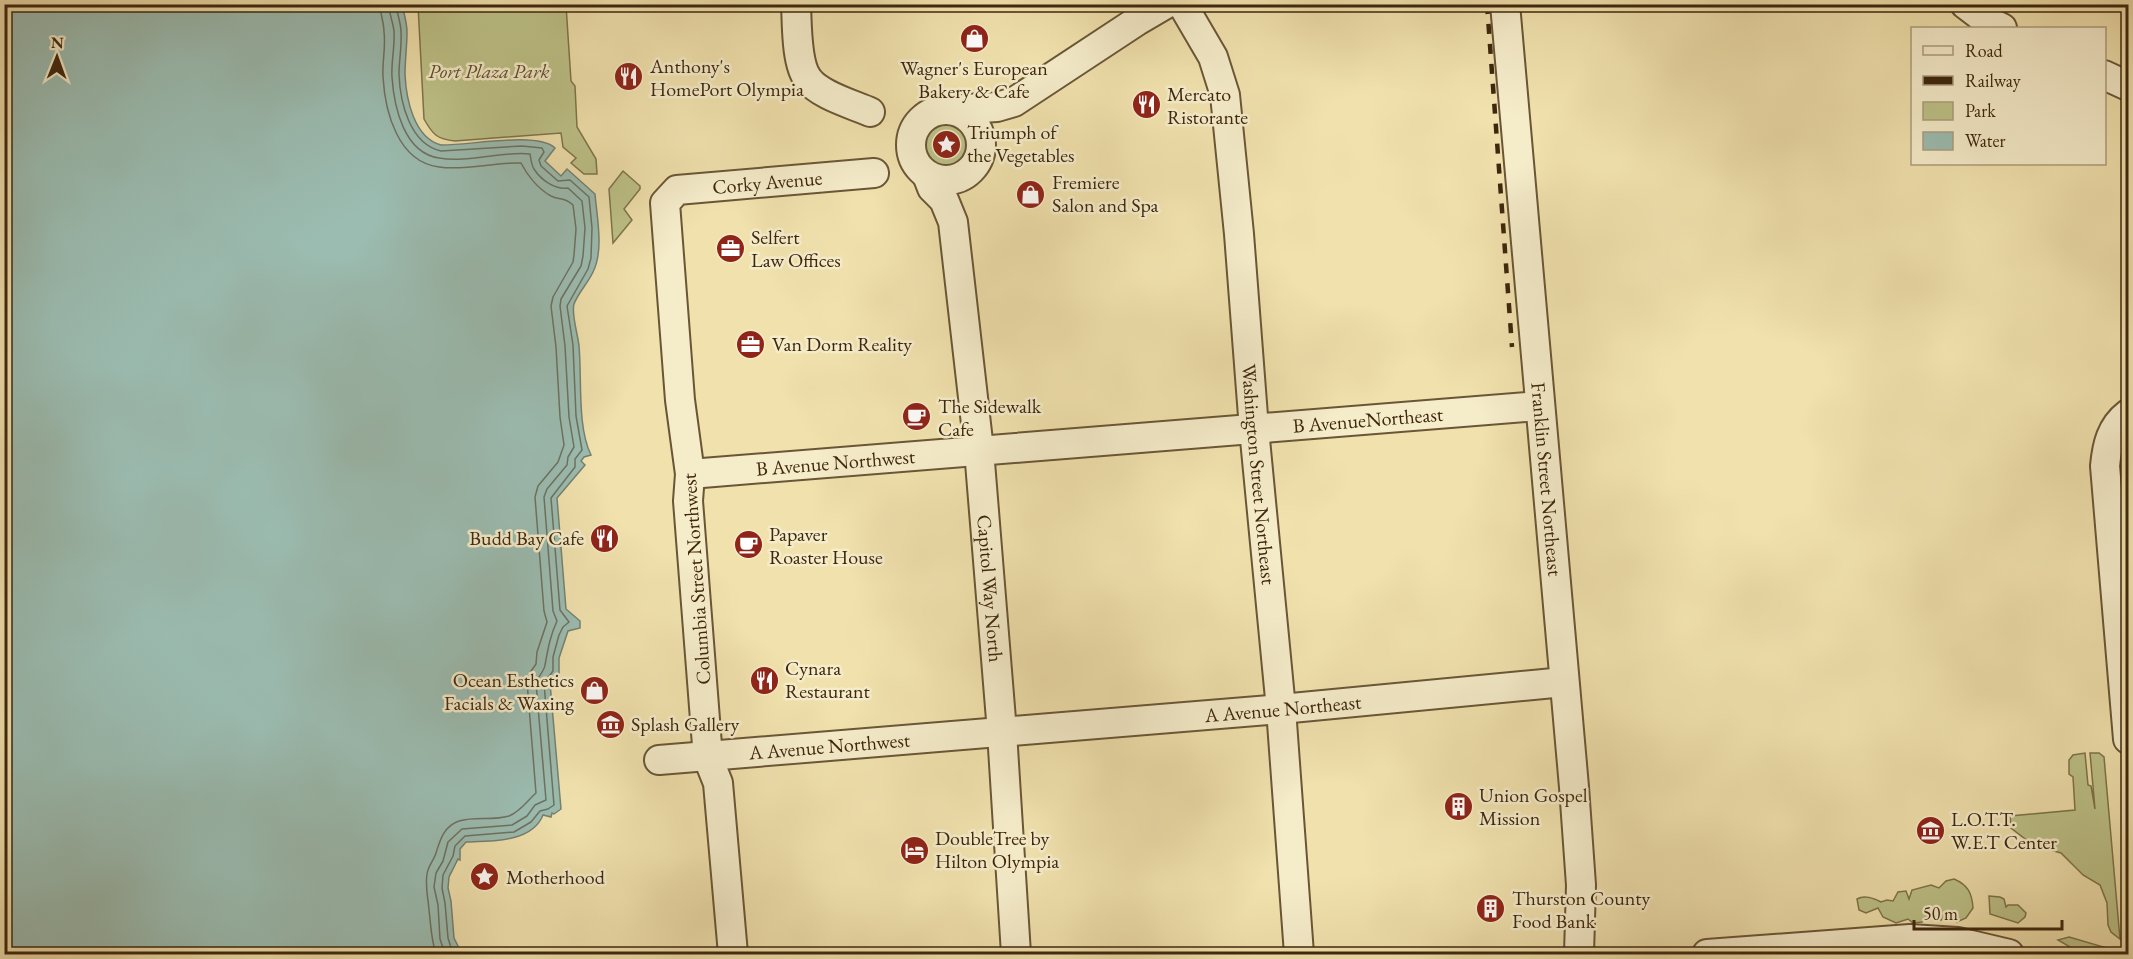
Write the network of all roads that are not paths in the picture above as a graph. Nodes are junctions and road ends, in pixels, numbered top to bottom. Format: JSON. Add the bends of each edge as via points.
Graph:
{"nodes":[{"id":1,"x":795,"y":4,"type":"edge"},
{"id":2,"x":1166,"y":4,"type":"edge"},
{"id":3,"x":1182,"y":4,"type":"edge"},
{"id":4,"x":1504,"y":4,"type":"edge"},
{"id":5,"x":1965,"y":4,"type":"edge"},
{"id":6,"x":2000,"y":27,"type":"edge"},
{"id":7,"x":2106,"y":76,"type":"edge"},
{"id":8,"x":2128,"y":86,"type":"edge"},
{"id":9,"x":1014,"y":102,"type":"junction"},
{"id":10,"x":950,"y":110,"type":"junction"},
{"id":11,"x":870,"y":112,"type":"dead end"},
{"id":12,"x":978,"y":160,"type":"junction"},
{"id":13,"x":874,"y":173,"type":"dead end"},
{"id":14,"x":927,"y":175,"type":"junction"},
{"id":15,"x":665,"y":202,"type":"joint"},
{"id":16,"x":953,"y":222,"type":"junction"},
{"id":17,"x":1539,"y":406,"type":"junction"},
{"id":18,"x":2128,"y":414,"type":"edge"},
{"id":19,"x":1254,"y":429,"type":"junction"},
{"id":20,"x":979,"y":450,"type":"junction"},
{"id":21,"x":690,"y":474,"type":"junction"},
{"id":22,"x":1564,"y":682,"type":"junction"},
{"id":23,"x":1281,"y":709,"type":"junction"},
{"id":24,"x":2128,"y":731,"type":"edge"},
{"id":25,"x":1002,"y":732,"type":"junction"},
{"id":26,"x":708,"y":758,"type":"junction"},
{"id":27,"x":659,"y":760,"type":"dead end"},
{"id":28,"x":1865,"y":948,"type":"edge"},
{"id":29,"x":733,"y":954,"type":"edge"},
{"id":30,"x":1016,"y":954,"type":"edge"},
{"id":31,"x":1299,"y":954,"type":"edge"},
{"id":32,"x":1579,"y":954,"type":"edge"},
{"id":33,"x":1707,"y":954,"type":"edge"},
{"id":34,"x":2009,"y":954,"type":"edge"}],
"edges":[{"from":1,"to":11,"type":"street","via":[[801,63],[808,80],[821,91]]},
{"from":2,"to":9,"type":"street"},
{"from":3,"to":19,"type":"street","name":"Washington Street Northeast","via":[[1213,57],[1225,95]]},
{"from":4,"to":17,"type":"street","name":"Franklin Street Northeast"},
{"from":5,"to":6,"type":"street"},
{"from":7,"to":8,"type":"street"},
{"from":9,"to":10,"type":"street"},
{"from":9,"to":12,"type":"street","via":[[991,145]]},
{"from":10,"to":12,"type":"street","via":[[974,124],[981,141]]},
{"from":10,"to":14,"type":"street","via":[[930,113],[912,136],[913,158]]},
{"from":12,"to":14,"type":"street","via":[[956,178],[946,180]]},
{"from":12,"to":16,"type":"street","name":"Capitol Way North"},
{"from":13,"to":15,"type":"street","name":"Corky Avenue","via":[[677,189]]},
{"from":14,"to":16,"type":"street","name":"Capitol Way North"},
{"from":15,"to":21,"type":"street","name":"Columbia Street Northwest","via":[[680,400]]},
{"from":16,"to":20,"type":"street","name":"Capitol Way North"},
{"from":17,"to":19,"type":"street","name":"B AvenueNortheast"},
{"from":17,"to":22,"type":"street","name":"Franklin Street Northeast"},
{"from":18,"to":24,"type":"street","via":[[2116,424],[2105,466]]},
{"from":19,"to":20,"type":"street","name":"B AvenueNortheast"},
{"from":19,"to":23,"type":"street","name":"Washington Street Northeast"},
{"from":20,"to":21,"type":"street","name":"B Avenue Northwest"},
{"from":20,"to":25,"type":"street","name":"Capitol Way North"},
{"from":21,"to":26,"type":"street","name":"Columbia Street Northwest","via":[[688,501]]},
{"from":22,"to":23,"type":"street","name":"A Avenue Northeast"},
{"from":22,"to":32,"type":"street","name":"Franklin Street Northeast","via":[[1581,885]]},
{"from":23,"to":25,"type":"street","name":"A Avenue Northeast"},
{"from":23,"to":31,"type":"street","name":"Washington Street Northeast"},
{"from":25,"to":26,"type":"street","name":"A Avenue Northwest"},
{"from":25,"to":30,"type":"street","name":"Capitol Way North"},
{"from":26,"to":27,"type":"street","name":"A Avenue Northwest"},
{"from":26,"to":29,"type":"street","name":"Columbia Street Northwest","via":[[718,787]]},
{"from":28,"to":33,"type":"street"},
{"from":28,"to":34,"type":"street","via":[[1934,939]]}]}
